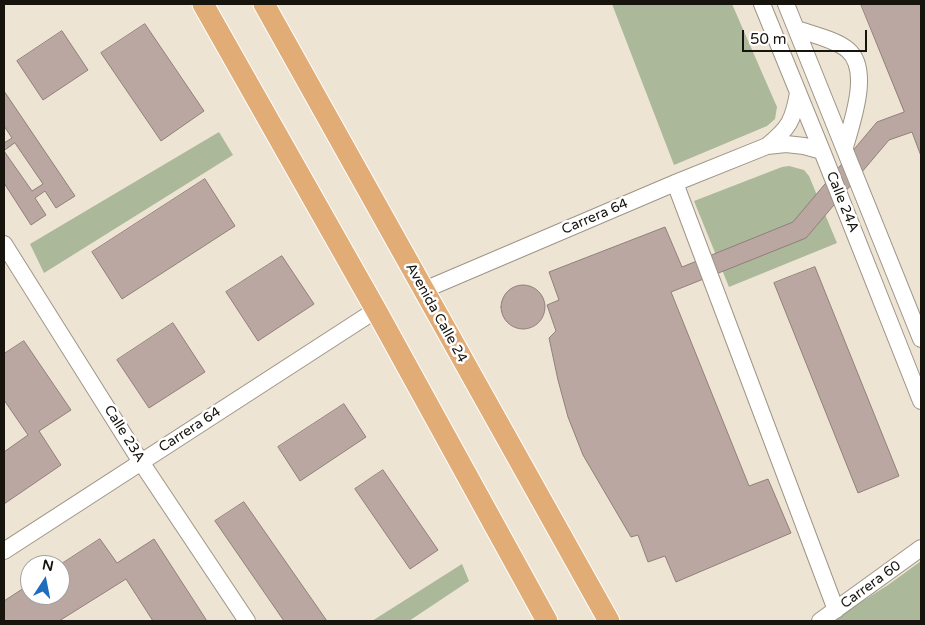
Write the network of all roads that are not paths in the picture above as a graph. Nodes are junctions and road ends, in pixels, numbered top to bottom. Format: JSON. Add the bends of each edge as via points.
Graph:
{"nodes":[{"id":1,"x":204,"y":4,"type":"edge"},
{"id":2,"x":264,"y":4,"type":"edge"},
{"id":3,"x":762,"y":4,"type":"edge"},
{"id":4,"x":786,"y":4,"type":"edge"},
{"id":5,"x":797,"y":29,"type":"junction"},
{"id":6,"x":798,"y":93,"type":"junction"},
{"id":7,"x":767,"y":146,"type":"junction"},
{"id":8,"x":845,"y":147,"type":"junction"},
{"id":9,"x":822,"y":151,"type":"junction"},
{"id":10,"x":675,"y":183,"type":"junction"},
{"id":11,"x":4,"y":244,"type":"edge"},
{"id":12,"x":424,"y":290,"type":"junction"},
{"id":13,"x":376,"y":310,"type":"junction"},
{"id":14,"x":921,"y":339,"type":"edge"},
{"id":15,"x":921,"y":401,"type":"edge"},
{"id":16,"x":142,"y":462,"type":"junction"},
{"id":17,"x":921,"y":548,"type":"edge"},
{"id":18,"x":4,"y":551,"type":"edge"},
{"id":19,"x":836,"y":610,"type":"junction"},
{"id":20,"x":246,"y":621,"type":"edge"},
{"id":21,"x":547,"y":621,"type":"edge"},
{"id":22,"x":609,"y":621,"type":"edge"},
{"id":23,"x":820,"y":621,"type":"edge"}],
"edges":[{"from":1,"to":13,"type":"main road"},
{"from":2,"to":12,"type":"main road","name":"Avenida Calle 24"},
{"from":3,"to":6,"type":"street","name":"Calle 24A"},
{"from":4,"to":5,"type":"street","name":"Calle 24A"},
{"from":5,"to":8,"type":"street","name":"Calle 24A"},
{"from":5,"to":8,"type":"street","via":[[843,46],[858,66],[860,82]]},
{"from":6,"to":7,"type":"street","name":"Carrera 64","via":[[794,114],[784,132]]},
{"from":6,"to":9,"type":"street","name":"Calle 24A"},
{"from":7,"to":9,"type":"street","name":"Carrera 64","via":[[786,144]]},
{"from":7,"to":10,"type":"street","name":"Carrera 64"},
{"from":8,"to":14,"type":"street","name":"Calle 24A"},
{"from":9,"to":15,"type":"street","name":"Calle 24A"},
{"from":10,"to":12,"type":"street","name":"Carrera 64"},
{"from":10,"to":19,"type":"street"},
{"from":11,"to":16,"type":"street","name":"Calle 23A"},
{"from":12,"to":22,"type":"main road","name":"Avenida Calle 24"},
{"from":13,"to":16,"type":"street","name":"Carrera 64"},
{"from":13,"to":21,"type":"main road"},
{"from":16,"to":18,"type":"street","name":"Carrera 64"},
{"from":16,"to":20,"type":"street","name":"Calle 23A"},
{"from":17,"to":19,"type":"street","name":"Carrera 60"},
{"from":19,"to":23,"type":"street","name":"Carrera 60"}]}
